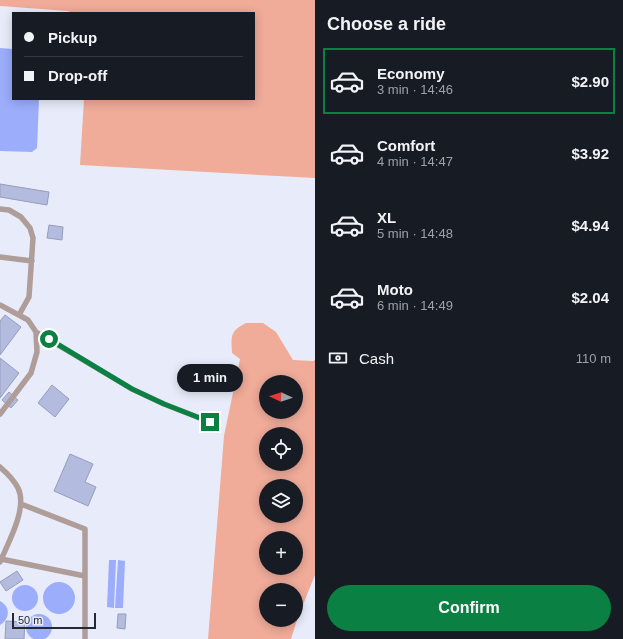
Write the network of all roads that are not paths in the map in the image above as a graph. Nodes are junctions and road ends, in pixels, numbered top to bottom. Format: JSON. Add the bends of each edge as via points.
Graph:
{"nodes":[{"id":1,"x":0,"y":209,"type":"edge"},
{"id":2,"x":0,"y":257,"type":"edge"},
{"id":3,"x":32,"y":261,"type":"junction"},
{"id":4,"x":0,"y":305,"type":"edge"},
{"id":5,"x":19,"y":315,"type":"junction"},
{"id":6,"x":36,"y":332,"type":"junction"},
{"id":7,"x":0,"y":414,"type":"edge"},
{"id":8,"x":210,"y":422,"type":"dead end"},
{"id":9,"x":0,"y":467,"type":"edge"},
{"id":10,"x":21,"y":504,"type":"junction"},
{"id":11,"x":1,"y":561,"type":"edge"},
{"id":12,"x":85,"y":576,"type":"junction"},
{"id":13,"x":85,"y":639,"type":"edge"}],
"edges":[{"from":1,"to":3,"type":"lane","via":[[9,210],[21,217],[30,228],[33,238]]},
{"from":2,"to":3,"type":"lane"},
{"from":3,"to":5,"type":"lane","via":[[29,297]]},
{"from":4,"to":5,"type":"lane"},
{"from":5,"to":6,"type":"lane","via":[[28,320]]},
{"from":6,"to":7,"type":"lane","via":[[36,352],[31,373]]},
{"from":6,"to":8,"type":"lane","via":[[132,389]]},
{"from":9,"to":10,"type":"lane","via":[[19,490]]},
{"from":10,"to":11,"type":"lane","via":[[20,514]]},
{"from":10,"to":12,"type":"lane","via":[[85,529]]},
{"from":11,"to":12,"type":"lane"},
{"from":12,"to":13,"type":"lane"}]}
